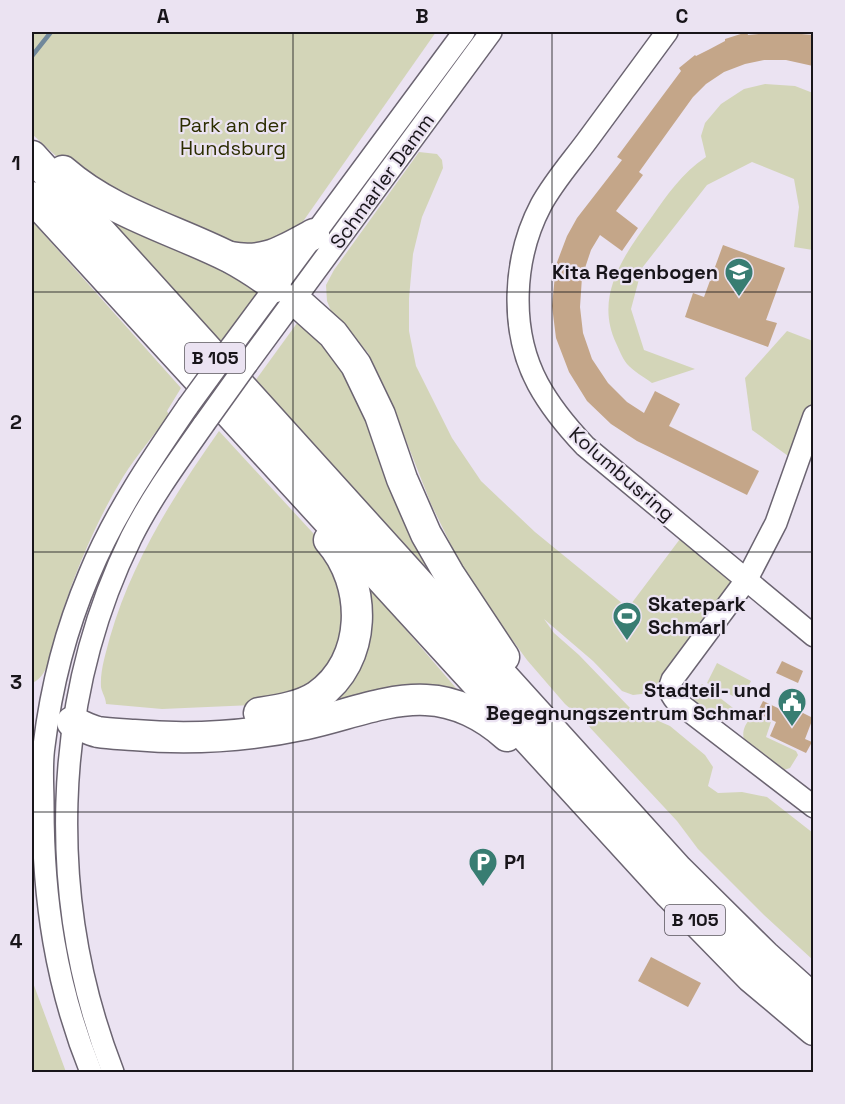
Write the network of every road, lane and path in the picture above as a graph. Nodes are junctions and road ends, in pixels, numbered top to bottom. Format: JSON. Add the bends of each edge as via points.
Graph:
{"nodes":[{"id":1,"x":464,"y":32,"type":"edge"},
{"id":2,"x":491,"y":32,"type":"edge"},
{"id":3,"x":667,"y":32,"type":"edge"},
{"id":4,"x":32,"y":139,"type":"edge"},
{"id":5,"x":32,"y":156,"type":"edge"},
{"id":6,"x":32,"y":196,"type":"edge"},
{"id":7,"x":314,"y":234,"type":"junction"},
{"id":8,"x":229,"y":257,"type":"junction"},
{"id":9,"x":285,"y":294,"type":"junction"},
{"id":10,"x":813,"y":416,"type":"edge"},
{"id":11,"x":283,"y":471,"type":"junction"},
{"id":12,"x":747,"y":579,"type":"junction"},
{"id":13,"x":813,"y":636,"type":"edge"},
{"id":14,"x":533,"y":712,"type":"junction"},
{"id":15,"x":51,"y":718,"type":"edge"},
{"id":16,"x":584,"y":802,"type":"junction"},
{"id":17,"x":813,"y":807,"type":"edge"},
{"id":18,"x":813,"y":1000,"type":"edge"},
{"id":19,"x":813,"y":1030,"type":"edge"},
{"id":20,"x":91,"y":1072,"type":"edge"},
{"id":21,"x":113,"y":1072,"type":"edge"}],
"edges":[{"from":1,"to":7,"type":"street","name":"Schmarler Damm"},
{"from":2,"to":9,"type":"street","name":"Schmarler Damm"},
{"from":3,"to":12,"type":"street","name":"Kolumbusring","via":[[541,205],[521,267],[519,317],[530,367],[561,420],[602,461]]},
{"from":4,"to":8,"type":"highway","via":[[77,183],[102,199]]},
{"from":5,"to":14,"type":"highway","number":"B 105"},
{"from":6,"to":11,"type":"highway","number":"B 105"},
{"from":7,"to":8,"type":"highway","via":[[263,259]]},
{"from":7,"to":9,"type":"street","name":"Schmarler Damm"},
{"from":8,"to":9,"type":"highway"},
{"from":9,"to":14,"type":"highway","via":[[333,334],[356,365],[377,406],[426,534],[524,683]]},
{"from":9,"to":15,"type":"street","bridge":true,"via":[[273,330],[155,495],[131,538],[94,632]]},
{"from":9,"to":15,"type":"street","bridge":true,"via":[[231,347],[124,504],[89,575],[70,626],[57,671]]},
{"from":10,"to":12,"type":"street","via":[[776,523]]},
{"from":11,"to":15,"type":"highway","via":[[294,500],[334,545],[356,600],[356,636],[352,652],[337,676],[316,696],[277,711],[203,718],[99,713]]},
{"from":11,"to":16,"type":"highway","number":"B 105"},
{"from":12,"to":13,"type":"street","name":"Kolumbusring"},
{"from":12,"to":17,"type":"street","via":[[672,680],[670,693]]},
{"from":14,"to":18,"type":"highway","number":"B 105","via":[[678,870]]},
{"from":15,"to":16,"type":"highway","via":[[97,732],[223,736],[306,724],[398,702],[439,701],[465,709],[494,725],[556,788]]},
{"from":15,"to":20,"type":"street","via":[[43,748],[48,914],[60,978]]},
{"from":15,"to":21,"type":"street","via":[[69,761],[67,833],[75,932],[87,988]]},
{"from":16,"to":19,"type":"highway","number":"B 105","via":[[751,977]]}]}
